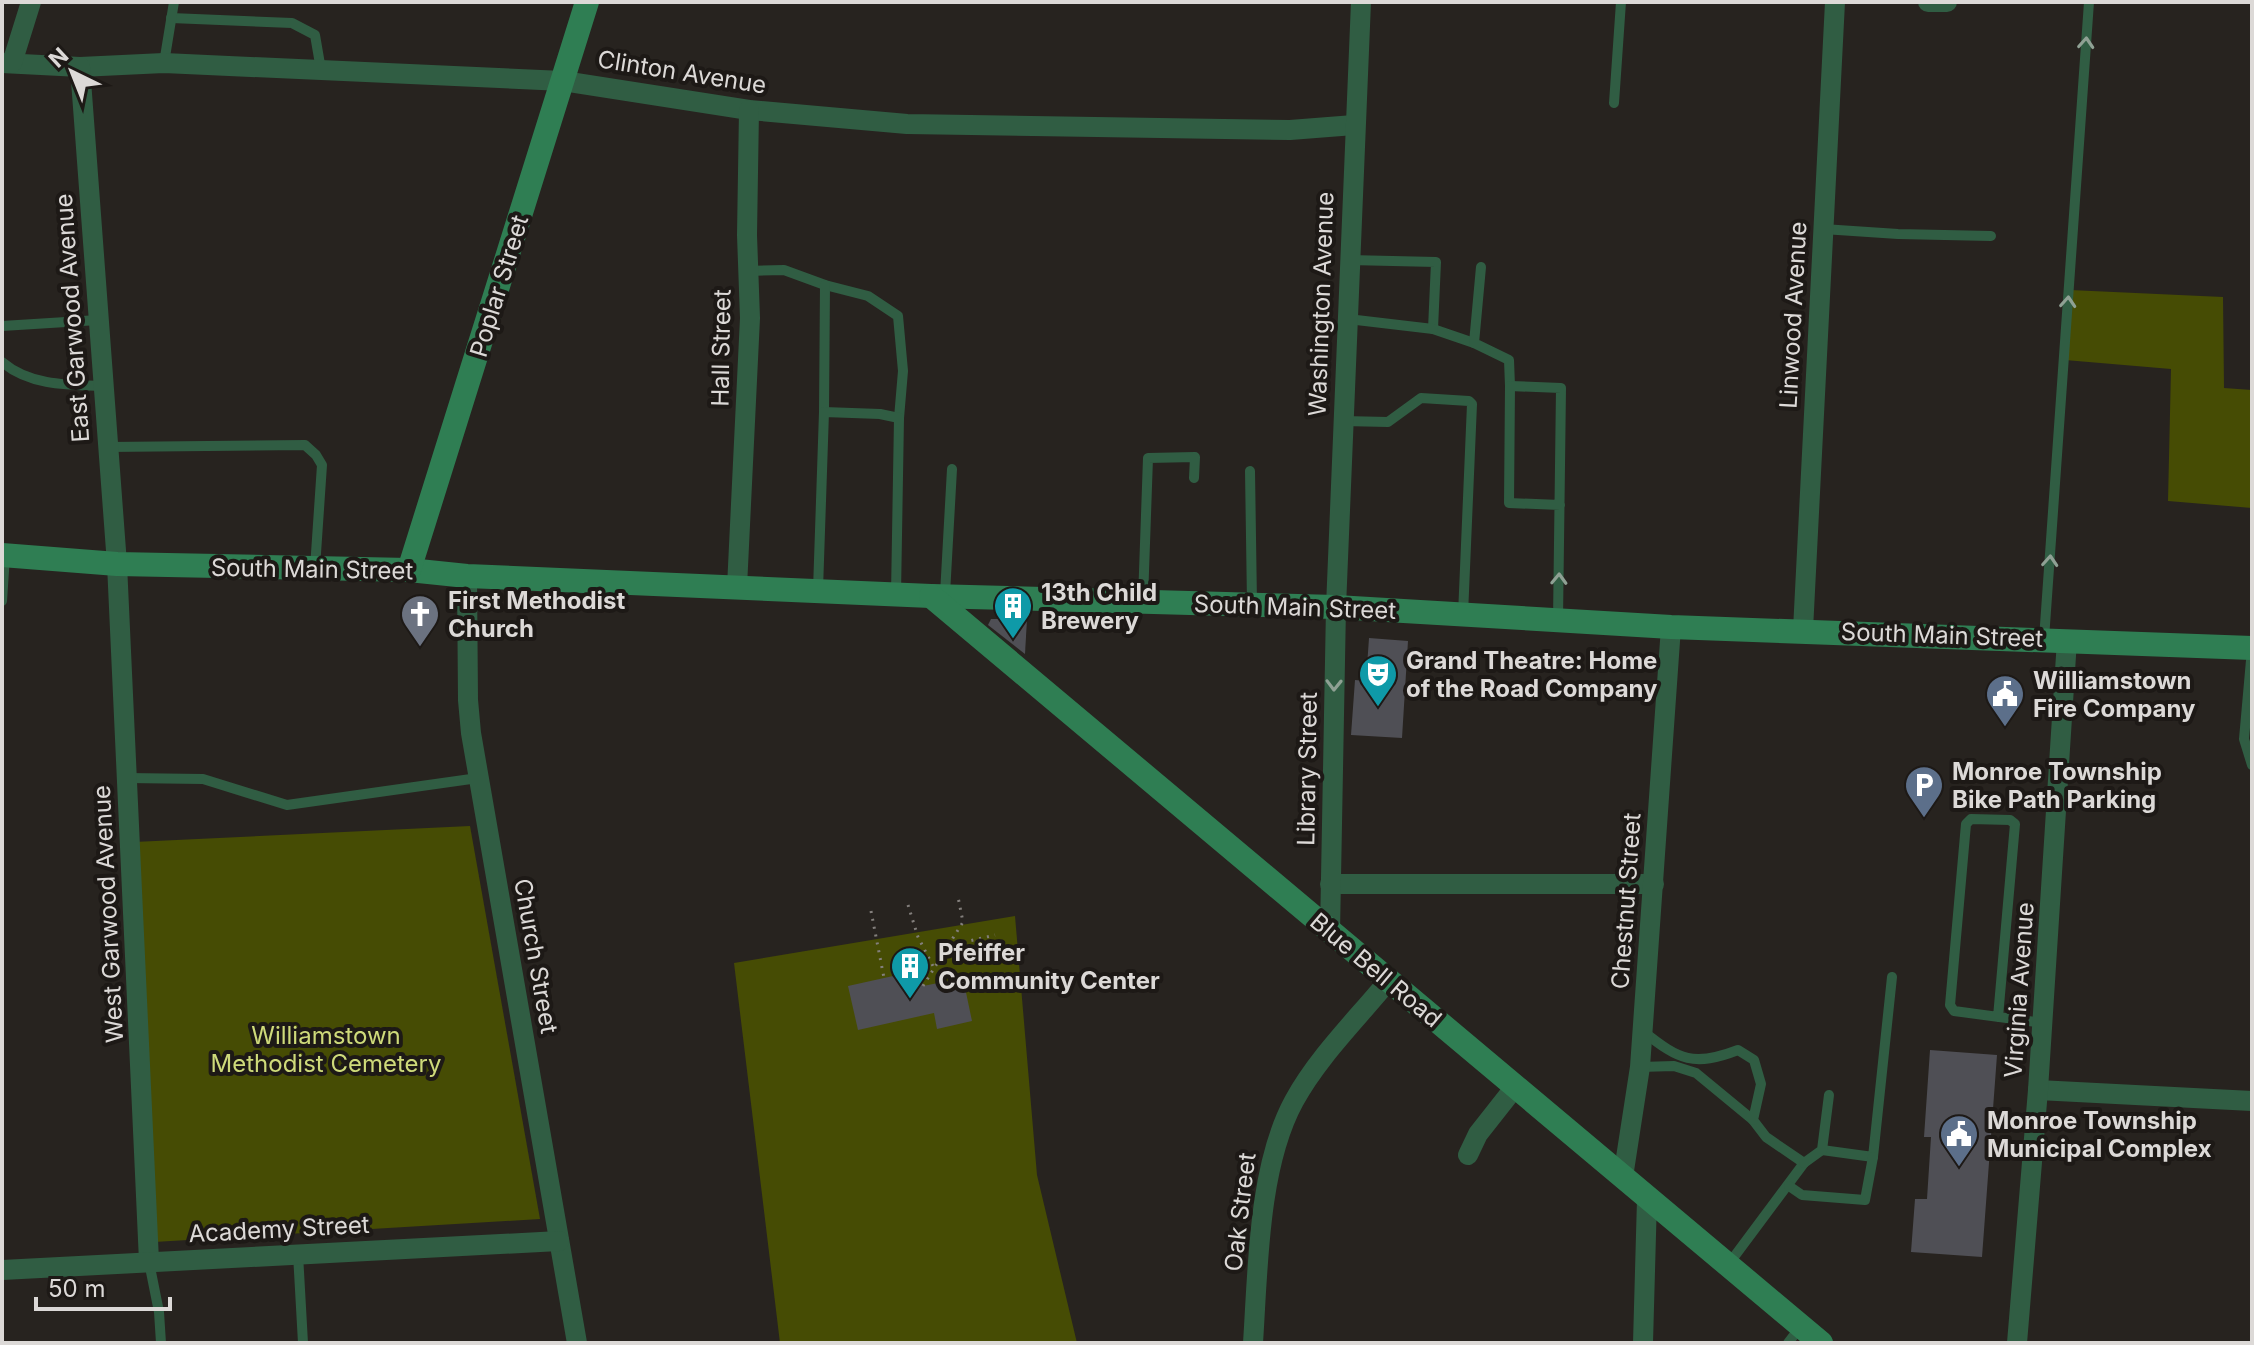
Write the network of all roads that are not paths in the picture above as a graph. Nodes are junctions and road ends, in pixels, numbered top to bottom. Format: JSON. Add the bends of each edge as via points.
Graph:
{"nodes":[{"id":1,"x":31,"y":2,"type":"edge"},
{"id":2,"x":174,"y":2,"type":"edge"},
{"id":3,"x":587,"y":2,"type":"edge"},
{"id":4,"x":1361,"y":2,"type":"edge"},
{"id":5,"x":1621,"y":2,"type":"edge"},
{"id":6,"x":1835,"y":2,"type":"edge"},
{"id":7,"x":1928,"y":2,"type":"edge"},
{"id":8,"x":1947,"y":2,"type":"edge"},
{"id":9,"x":2089,"y":2,"type":"edge"},
{"id":10,"x":171,"y":18,"type":"junction"},
{"id":11,"x":7,"y":63,"type":"edge"},
{"id":12,"x":164,"y":63,"type":"junction"},
{"id":13,"x":80,"y":67,"type":"junction"},
{"id":14,"x":321,"y":70,"type":"junction"},
{"id":15,"x":563,"y":81,"type":"junction"},
{"id":16,"x":1614,"y":103,"type":"dead end"},
{"id":17,"x":749,"y":110,"type":"junction"},
{"id":18,"x":1354,"y":125,"type":"junction"},
{"id":19,"x":1823,"y":229,"type":"junction"},
{"id":20,"x":1991,"y":236,"type":"dead end"},
{"id":21,"x":1349,"y":260,"type":"junction"},
{"id":22,"x":1481,"y":267,"type":"dead end"},
{"id":23,"x":748,"y":271,"type":"junction"},
{"id":24,"x":825,"y":285,"type":"junction"},
{"id":25,"x":1347,"y":318,"type":"junction"},
{"id":26,"x":98,"y":320,"type":"junction"},
{"id":27,"x":2,"y":326,"type":"edge"},
{"id":28,"x":1433,"y":329,"type":"junction"},
{"id":29,"x":1474,"y":343,"type":"junction"},
{"id":30,"x":2,"y":362,"type":"edge"},
{"id":31,"x":104,"y":386,"type":"junction"},
{"id":32,"x":1510,"y":386,"type":"junction"},
{"id":33,"x":824,"y":412,"type":"junction"},
{"id":34,"x":899,"y":418,"type":"junction"},
{"id":35,"x":1343,"y":421,"type":"junction"},
{"id":36,"x":108,"y":447,"type":"junction"},
{"id":37,"x":952,"y":469,"type":"dead end"},
{"id":38,"x":1250,"y":471,"type":"dead end"},
{"id":39,"x":1194,"y":478,"type":"dead end"},
{"id":40,"x":1560,"y":505,"type":"junction"},
{"id":41,"x":3,"y":555,"type":"edge"},
{"id":42,"x":117,"y":564,"type":"junction"},
{"id":43,"x":315,"y":568,"type":"junction"},
{"id":44,"x":409,"y":570,"type":"junction"},
{"id":45,"x":467,"y":576,"type":"junction"},
{"id":46,"x":737,"y":587,"type":"junction"},
{"id":47,"x":818,"y":591,"type":"junction"},
{"id":48,"x":896,"y":594,"type":"junction"},
{"id":49,"x":938,"y":596,"type":"junction"},
{"id":50,"x":2,"y":601,"type":"edge"},
{"id":51,"x":1143,"y":602,"type":"junction"},
{"id":52,"x":1252,"y":605,"type":"junction"},
{"id":53,"x":1336,"y":607,"type":"junction"},
{"id":54,"x":1463,"y":615,"type":"junction"},
{"id":55,"x":1558,"y":620,"type":"junction"},
{"id":56,"x":1671,"y":627,"type":"junction"},
{"id":57,"x":1803,"y":630,"type":"junction"},
{"id":58,"x":2056,"y":640,"type":"junction"},
{"id":59,"x":2252,"y":648,"type":"edge"},
{"id":60,"x":2252,"y":765,"type":"edge"},
{"id":61,"x":127,"y":778,"type":"junction"},
{"id":62,"x":478,"y":778,"type":"junction"},
{"id":63,"x":1330,"y":884,"type":"junction"},
{"id":64,"x":1654,"y":884,"type":"junction"},
{"id":65,"x":1330,"y":932,"type":"junction"},
{"id":66,"x":1892,"y":977,"type":"dead end"},
{"id":67,"x":1389,"y":980,"type":"junction"},
{"id":68,"x":1998,"y":1017,"type":"junction"},
{"id":69,"x":2043,"y":1023,"type":"junction"},
{"id":70,"x":1642,"y":1031,"type":"junction"},
{"id":71,"x":1640,"y":1067,"type":"junction"},
{"id":72,"x":1515,"y":1087,"type":"junction"},
{"id":73,"x":2038,"y":1090,"type":"junction"},
{"id":74,"x":1829,"y":1095,"type":"dead end"},
{"id":75,"x":2252,"y":1101,"type":"edge"},
{"id":76,"x":1753,"y":1120,"type":"junction"},
{"id":77,"x":1822,"y":1150,"type":"junction"},
{"id":78,"x":1468,"y":1155,"type":"dead end"},
{"id":79,"x":1873,"y":1157,"type":"junction"},
{"id":80,"x":1804,"y":1163,"type":"junction"},
{"id":81,"x":1623,"y":1177,"type":"junction"},
{"id":82,"x":1789,"y":1186,"type":"junction"},
{"id":83,"x":1647,"y":1199,"type":"junction"},
{"id":84,"x":559,"y":1241,"type":"junction"},
{"id":85,"x":298,"y":1254,"type":"junction"},
{"id":86,"x":149,"y":1261,"type":"junction"},
{"id":87,"x":1728,"y":1265,"type":"junction"},
{"id":88,"x":2,"y":1270,"type":"edge"},
{"id":89,"x":1795,"y":1335,"type":"edge"},
{"id":90,"x":161,"y":1343,"type":"edge"},
{"id":91,"x":303,"y":1343,"type":"edge"},
{"id":92,"x":577,"y":1343,"type":"edge"},
{"id":93,"x":1253,"y":1343,"type":"edge"},
{"id":94,"x":1646,"y":1343,"type":"edge"},
{"id":95,"x":1821,"y":1343,"type":"edge"},
{"id":96,"x":2017,"y":1343,"type":"edge"}],
"edges":[{"from":1,"to":11,"type":"street"},
{"from":2,"to":10,"type":"lane"},
{"from":3,"to":15,"type":"street","name":"Poplar Street"},
{"from":4,"to":18,"type":"street","name":"Washington Avenue"},
{"from":5,"to":16,"type":"lane"},
{"from":6,"to":19,"type":"street","name":"Linwood Avenue"},
{"from":7,"to":8,"type":"street"},
{"from":58,"to":9,"type":"lane","one_way":true},
{"from":10,"to":12,"type":"lane"},
{"from":10,"to":14,"type":"lane","via":[[292,23],[315,35]]},
{"from":11,"to":13,"type":"street","name":"Clinton Avenue"},
{"from":12,"to":13,"type":"street","name":"Clinton Avenue"},
{"from":12,"to":14,"type":"street","name":"Clinton Avenue"},
{"from":13,"to":26,"type":"street","name":"East Garwood Avenue"},
{"from":14,"to":15,"type":"street","name":"Clinton Avenue"},
{"from":15,"to":17,"type":"street","name":"Clinton Avenue"},
{"from":15,"to":44,"type":"street","name":"Poplar Street"},
{"from":17,"to":18,"type":"street","name":"Clinton Avenue","via":[[907,124],[1290,130]]},
{"from":17,"to":23,"type":"street","name":"Hall Street"},
{"from":18,"to":21,"type":"street","name":"Washington Avenue"},
{"from":19,"to":20,"type":"lane"},
{"from":19,"to":57,"type":"street","name":"Linwood Avenue"},
{"from":21,"to":25,"type":"street","name":"Washington Avenue"},
{"from":21,"to":28,"type":"lane","via":[[1436,262]]},
{"from":22,"to":29,"type":"lane"},
{"from":23,"to":24,"type":"lane","via":[[784,270]]},
{"from":23,"to":46,"type":"street","name":"Hall Street"},
{"from":24,"to":33,"type":"lane"},
{"from":24,"to":34,"type":"lane","via":[[868,296],[898,316],[903,371]]},
{"from":25,"to":28,"type":"lane"},
{"from":25,"to":35,"type":"street","name":"Washington Avenue"},
{"from":26,"to":27,"type":"lane"},
{"from":26,"to":31,"type":"street","name":"East Garwood Avenue"},
{"from":28,"to":29,"type":"lane"},
{"from":29,"to":32,"type":"lane","via":[[1509,360]]},
{"from":30,"to":31,"type":"lane","via":[[38,380]]},
{"from":31,"to":36,"type":"street","name":"East Garwood Avenue"},
{"from":32,"to":40,"type":"lane","via":[[1561,388]]},
{"from":32,"to":40,"type":"lane","via":[[1509,503]]},
{"from":33,"to":34,"type":"lane"},
{"from":33,"to":47,"type":"lane"},
{"from":34,"to":48,"type":"lane"},
{"from":35,"to":53,"type":"street","name":"Washington Avenue"},
{"from":35,"to":54,"type":"lane","via":[[1388,422],[1421,398],[1472,404]]},
{"from":36,"to":42,"type":"street","name":"East Garwood Avenue"},
{"from":36,"to":43,"type":"lane","via":[[305,445],[322,465]]},
{"from":37,"to":49,"type":"lane"},
{"from":38,"to":52,"type":"lane"},
{"from":39,"to":51,"type":"lane","via":[[1195,457],[1148,458]]},
{"from":55,"to":40,"type":"lane","one_way":true},
{"from":41,"to":42,"type":"street","name":"South Main Street"},
{"from":41,"to":50,"type":"lane"},
{"from":42,"to":43,"type":"street","name":"South Main Street"},
{"from":42,"to":61,"type":"street","name":"West Garwood Avenue"},
{"from":43,"to":44,"type":"street","name":"South Main Street"},
{"from":44,"to":45,"type":"street","name":"South Main Street"},
{"from":45,"to":46,"type":"street","name":"South Main Street"},
{"from":45,"to":62,"type":"street","name":"Church Street","via":[[468,700]]},
{"from":46,"to":47,"type":"street","name":"South Main Street"},
{"from":47,"to":48,"type":"street","name":"South Main Street"},
{"from":48,"to":49,"type":"street","name":"South Main Street"},
{"from":49,"to":51,"type":"street","name":"South Main Street"},
{"from":49,"to":65,"type":"street","name":"Blue Bell Road"},
{"from":51,"to":52,"type":"street","name":"South Main Street"},
{"from":52,"to":53,"type":"street","name":"South Main Street"},
{"from":53,"to":54,"type":"street","name":"South Main Street"},
{"from":53,"to":63,"type":"street","name":"Library Street","one_way":true},
{"from":54,"to":55,"type":"street","name":"South Main Street"},
{"from":55,"to":56,"type":"street","name":"South Main Street"},
{"from":56,"to":57,"type":"street","name":"South Main Street"},
{"from":56,"to":64,"type":"street","name":"Chestnut Street"},
{"from":57,"to":58,"type":"street","name":"South Main Street"},
{"from":58,"to":59,"type":"street","name":"South Main Street"},
{"from":58,"to":69,"type":"street","name":"Virginia Avenue"},
{"from":59,"to":60,"type":"lane","via":[[2244,739]]},
{"from":61,"to":62,"type":"lane","via":[[203,779],[287,805]]},
{"from":61,"to":86,"type":"street","name":"West Garwood Avenue"},
{"from":62,"to":84,"type":"street","name":"Church Street"},
{"from":63,"to":64,"type":"street"},
{"from":63,"to":65,"type":"street","name":"Library Street"},
{"from":64,"to":70,"type":"street","name":"Chestnut Street"},
{"from":65,"to":67,"type":"street","name":"Blue Bell Road"},
{"from":66,"to":79,"type":"lane"},
{"from":67,"to":72,"type":"street","name":"Blue Bell Road"},
{"from":67,"to":93,"type":"street","name":"Oak Street","via":[[1313,1072],[1276,1141],[1267,1177]]},
{"from":68,"to":68,"type":"lane","via":[[1954,1011],[1950,1005],[1966,824],[1971,819],[2015,824]]},
{"from":68,"to":69,"type":"lane"},
{"from":69,"to":73,"type":"street","name":"Virginia Avenue"},
{"from":70,"to":71,"type":"street","name":"Chestnut Street"},
{"from":70,"to":76,"type":"lane","via":[[1691,1061],[1738,1050],[1754,1060],[1761,1084]]},
{"from":71,"to":76,"type":"lane","via":[[1674,1066],[1696,1073]]},
{"from":71,"to":81,"type":"street","name":"Chestnut Street"},
{"from":72,"to":78,"type":"street"},
{"from":72,"to":81,"type":"street","name":"Blue Bell Road"},
{"from":73,"to":75,"type":"street"},
{"from":73,"to":96,"type":"street","name":"Virginia Avenue"},
{"from":74,"to":77,"type":"lane"},
{"from":76,"to":80,"type":"lane","via":[[1766,1137]]},
{"from":77,"to":79,"type":"lane"},
{"from":77,"to":80,"type":"lane"},
{"from":79,"to":82,"type":"lane","via":[[1865,1200],[1802,1195]]},
{"from":80,"to":82,"type":"lane"},
{"from":81,"to":83,"type":"street","name":"Blue Bell Road"},
{"from":82,"to":87,"type":"lane"},
{"from":83,"to":87,"type":"street","name":"Blue Bell Road"},
{"from":83,"to":94,"type":"street"},
{"from":84,"to":85,"type":"street","name":"Academy Street"},
{"from":84,"to":92,"type":"street","name":"Church Street"},
{"from":85,"to":86,"type":"street","name":"Academy Street"},
{"from":85,"to":91,"type":"lane"},
{"from":86,"to":88,"type":"street","name":"Academy Street"},
{"from":86,"to":90,"type":"lane"},
{"from":87,"to":89,"type":"street","name":"Blue Bell Road"},
{"from":89,"to":95,"type":"street","name":"Blue Bell Road"}]}
